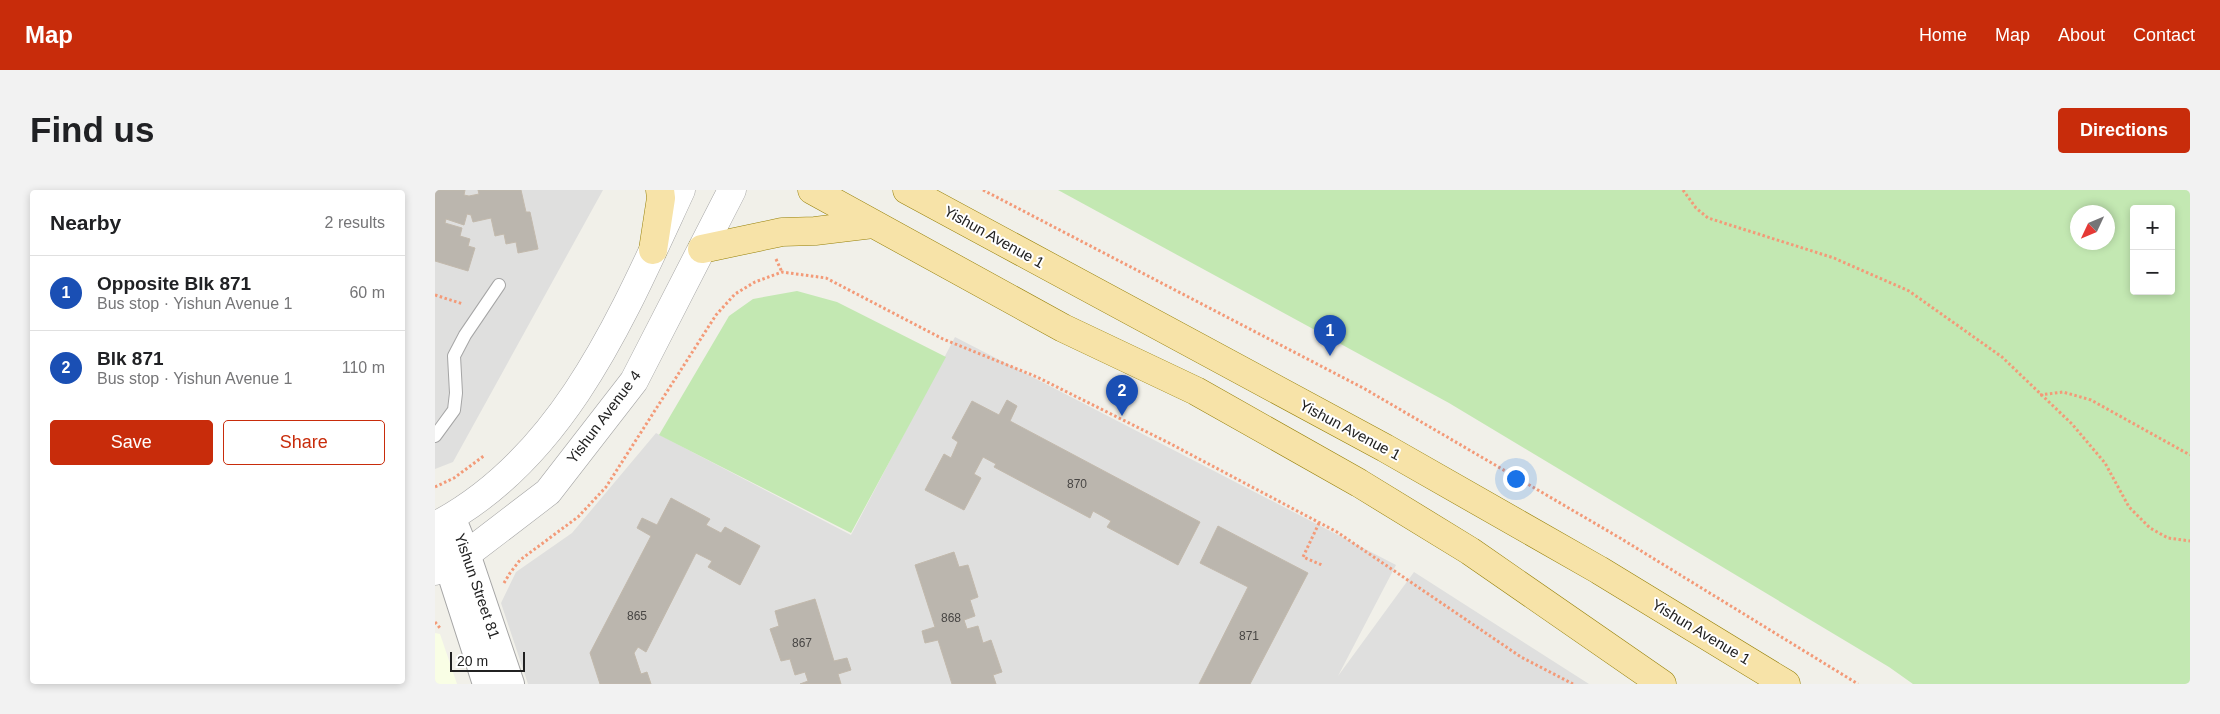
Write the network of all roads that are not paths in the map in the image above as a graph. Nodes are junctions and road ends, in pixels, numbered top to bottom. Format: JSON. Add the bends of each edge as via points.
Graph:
{"nodes":[{"id":1,"x":660,"y":190,"type":"edge"},
{"id":2,"x":681,"y":190,"type":"edge"},
{"id":3,"x":732,"y":190,"type":"edge"},
{"id":4,"x":812,"y":190,"type":"edge"},
{"id":5,"x":907,"y":190,"type":"edge"},
{"id":6,"x":873,"y":224,"type":"junction"},
{"id":7,"x":702,"y":249,"type":"junction"},
{"id":8,"x":653,"y":250,"type":"junction"},
{"id":9,"x":499,"y":285,"type":"dead end"},
{"id":10,"x":435,"y":436,"type":"edge"},
{"id":11,"x":441,"y":526,"type":"edge"},
{"id":12,"x":450,"y":564,"type":"edge"},
{"id":13,"x":486,"y":684,"type":"edge"},
{"id":14,"x":511,"y":684,"type":"edge"},
{"id":15,"x":1662,"y":684,"type":"edge"},
{"id":16,"x":1786,"y":684,"type":"edge"}],
"edges":[{"from":1,"to":8,"type":"main road"},
{"from":2,"to":8,"type":"street"},
{"from":3,"to":7,"type":"street","name":"Yishun Avenue 4"},
{"from":4,"to":6,"type":"main road"},
{"from":5,"to":16,"type":"main road","name":"Yishun Avenue 1","via":[[1385,448],[1599,570]]},
{"from":6,"to":7,"type":"main road","via":[[783,232]]},
{"from":6,"to":15,"type":"main road","via":[[1063,328],[1196,392],[1359,483],[1470,551]]},
{"from":7,"to":12,"type":"street","name":"Yishun Avenue 4","via":[[634,381],[548,492]]},
{"from":8,"to":11,"type":"street","via":[[611,336],[565,411],[503,480]]},
{"from":9,"to":10,"type":"lane","via":[[454,356],[457,393],[454,410]]},
{"from":11,"to":12,"type":"street","name":"Yishun Street 81"},
{"from":12,"to":13,"type":"street","name":"Yishun Street 81"},
{"from":12,"to":14,"type":"street","name":"Yishun Street 81"}]}
